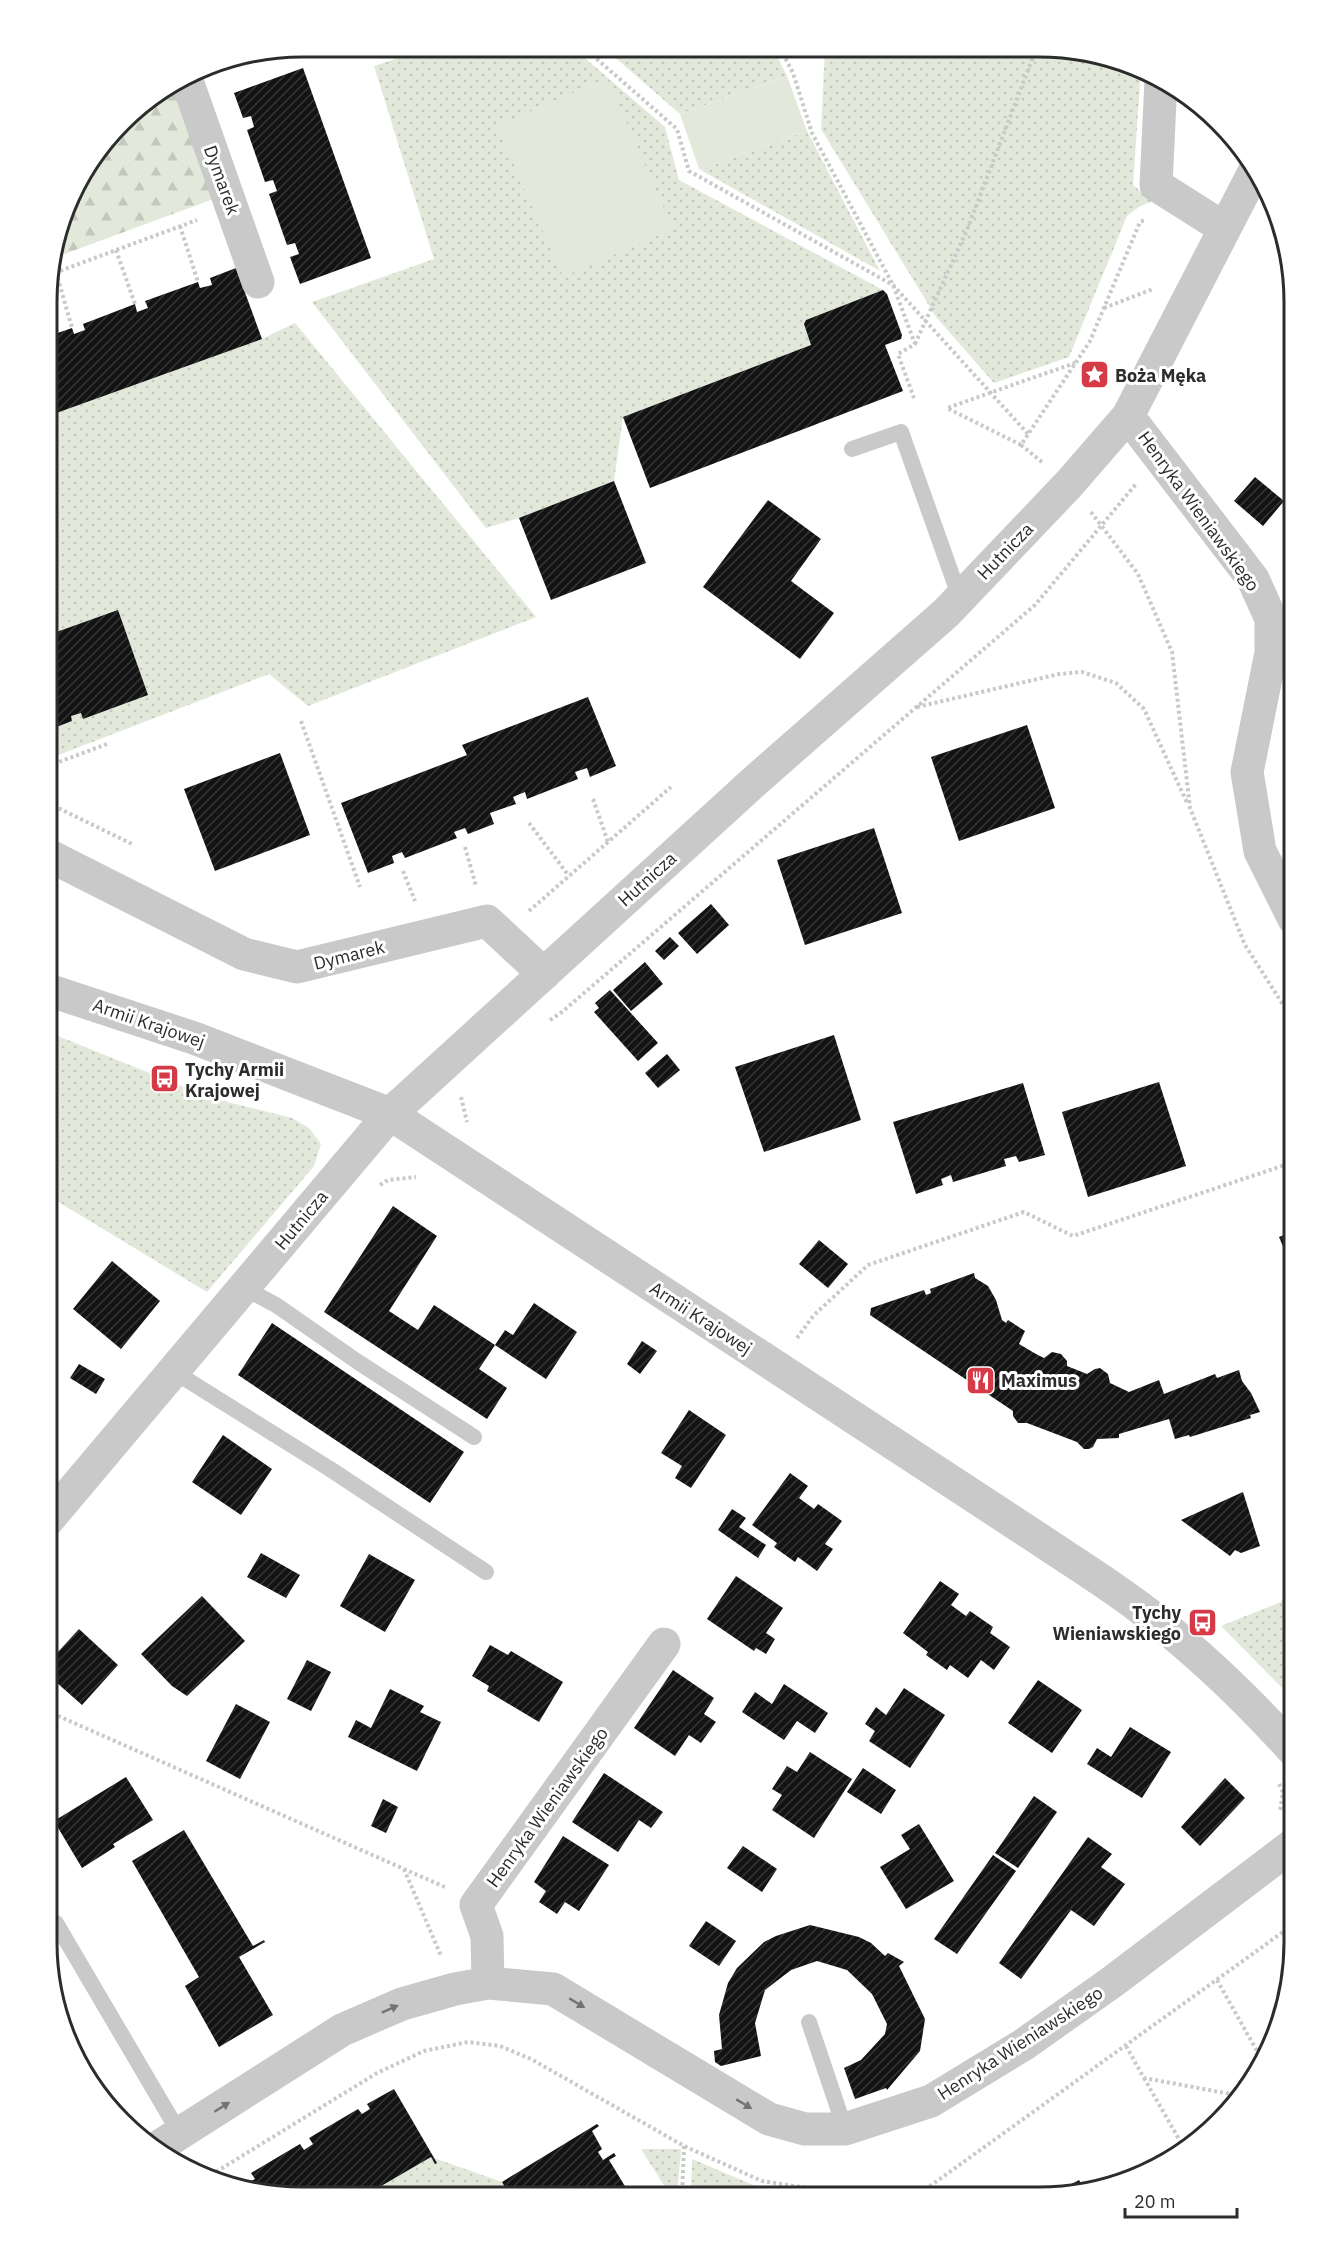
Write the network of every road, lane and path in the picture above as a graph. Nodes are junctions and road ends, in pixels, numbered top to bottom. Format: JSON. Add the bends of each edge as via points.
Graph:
{"nodes":[{"id":1,"x":594,"y":57,"type":"edge"},
{"id":2,"x":784,"y":57,"type":"edge"},
{"id":3,"x":1033,"y":57,"type":"edge"},
{"id":4,"x":189,"y":85,"type":"edge"},
{"id":5,"x":1160,"y":90,"type":"edge"},
{"id":6,"x":1250,"y":179,"type":"edge"},
{"id":7,"x":1179,"y":199,"type":"junction"},
{"id":8,"x":232,"y":207,"type":"junction"},
{"id":9,"x":180,"y":226,"type":"junction"},
{"id":10,"x":1224,"y":228,"type":"junction"},
{"id":11,"x":116,"y":250,"type":"junction"},
{"id":12,"x":59,"y":271,"type":"edge"},
{"id":13,"x":58,"y":280,"type":"edge"},
{"id":14,"x":198,"y":282,"type":"dead end"},
{"id":15,"x":258,"y":282,"type":"dead end"},
{"id":16,"x":893,"y":285,"type":"junction"},
{"id":17,"x":1161,"y":285,"type":"dead end"},
{"id":18,"x":135,"y":304,"type":"dead end"},
{"id":19,"x":1104,"y":308,"type":"junction"},
{"id":20,"x":926,"y":321,"type":"junction"},
{"id":21,"x":72,"y":328,"type":"dead end"},
{"id":22,"x":915,"y":344,"type":"junction"},
{"id":23,"x":1075,"y":363,"type":"junction"},
{"id":24,"x":990,"y":393,"type":"junction"},
{"id":25,"x":915,"y":401,"type":"dead end"},
{"id":26,"x":1128,"y":416,"type":"junction"},
{"id":27,"x":1028,"y":434,"type":"junction"},
{"id":28,"x":1021,"y":445,"type":"junction"},
{"id":29,"x":852,"y":449,"type":"dead end"},
{"id":30,"x":1069,"y":484,"type":"junction"},
{"id":31,"x":1101,"y":525,"type":"junction"},
{"id":32,"x":960,"y":598,"type":"junction"},
{"id":33,"x":916,"y":707,"type":"junction"},
{"id":34,"x":301,"y":721,"type":"dead end"},
{"id":35,"x":107,"y":744,"type":"dead end"},
{"id":36,"x":57,"y":763,"type":"edge"},
{"id":37,"x":593,"y":799,"type":"dead end"},
{"id":38,"x":57,"y":807,"type":"edge"},
{"id":39,"x":1190,"y":808,"type":"junction"},
{"id":40,"x":529,"y":823,"type":"dead end"},
{"id":41,"x":608,"y":842,"type":"dead end"},
{"id":42,"x":134,"y":845,"type":"dead end"},
{"id":43,"x":57,"y":860,"type":"edge"},
{"id":44,"x":569,"y":876,"type":"dead end"},
{"id":45,"x":360,"y":887,"type":"dead end"},
{"id":46,"x":1284,"y":899,"type":"edge"},
{"id":47,"x":544,"y":974,"type":"junction"},
{"id":48,"x":57,"y":993,"type":"edge"},
{"id":49,"x":1284,"y":1006,"type":"edge"},
{"id":50,"x":542,"y":1025,"type":"dead end"},
{"id":51,"x":461,"y":1095,"type":"dead end"},
{"id":52,"x":390,"y":1114,"type":"junction"},
{"id":53,"x":473,"y":1130,"type":"dead end"},
{"id":54,"x":1284,"y":1165,"type":"edge"},
{"id":55,"x":424,"y":1179,"type":"dead end"},
{"id":56,"x":374,"y":1188,"type":"dead end"},
{"id":57,"x":244,"y":1288,"type":"junction"},
{"id":58,"x":804,"y":1346,"type":"dead end"},
{"id":59,"x":173,"y":1371,"type":"junction"},
{"id":60,"x":474,"y":1437,"type":"dead end"},
{"id":61,"x":57,"y":1509,"type":"edge"},
{"id":62,"x":486,"y":1572,"type":"dead end"},
{"id":63,"x":664,"y":1644,"type":"dead end"},
{"id":64,"x":57,"y":1715,"type":"edge"},
{"id":65,"x":1284,"y":1764,"type":"edge"},
{"id":66,"x":1280,"y":1814,"type":"dead end"},
{"id":67,"x":1284,"y":1852,"type":"edge"},
{"id":68,"x":404,"y":1868,"type":"junction"},
{"id":69,"x":476,"y":1905,"type":"junction"},
{"id":70,"x":57,"y":1925,"type":"edge"},
{"id":71,"x":1284,"y":1931,"type":"edge"},
{"id":72,"x":1217,"y":1980,"type":"junction"},
{"id":73,"x":488,"y":1983,"type":"junction"},
{"id":74,"x":455,"y":1989,"type":"junction"},
{"id":75,"x":809,"y":2022,"type":"dead end"},
{"id":76,"x":1126,"y":2046,"type":"junction"},
{"id":77,"x":1258,"y":2052,"type":"edge"},
{"id":78,"x":1144,"y":2078,"type":"junction"},
{"id":79,"x":1231,"y":2094,"type":"edge"},
{"id":80,"x":845,"y":2129,"type":"junction"},
{"id":81,"x":168,"y":2142,"type":"edge"},
{"id":82,"x":1180,"y":2142,"type":"edge"},
{"id":83,"x":684,"y":2146,"type":"junction"},
{"id":84,"x":217,"y":2171,"type":"edge"},
{"id":85,"x":682,"y":2187,"type":"edge"},
{"id":86,"x":801,"y":2187,"type":"edge"},
{"id":87,"x":930,"y":2187,"type":"edge"}],
"edges":[{"from":1,"to":16,"type":"path","via":[[677,129],[689,171]]},
{"from":2,"to":16,"type":"path","via":[[812,133]]},
{"from":3,"to":20,"type":"path","via":[[967,230]]},
{"from":4,"to":8,"type":"street","name":"Dymarek"},
{"from":5,"to":7,"type":"street","via":[[1155,185]]},
{"from":6,"to":10,"type":"street","name":"Hutnicza"},
{"from":7,"to":10,"type":"street"},
{"from":7,"to":19,"type":"path","via":[[1168,213],[1140,222]]},
{"from":8,"to":9,"type":"path"},
{"from":8,"to":15,"type":"street","name":"Dymarek"},
{"from":9,"to":11,"type":"path"},
{"from":9,"to":14,"type":"path"},
{"from":10,"to":26,"type":"street","name":"Hutnicza"},
{"from":11,"to":12,"type":"path"},
{"from":11,"to":18,"type":"path"},
{"from":13,"to":21,"type":"path"},
{"from":16,"to":20,"type":"path"},
{"from":16,"to":22,"type":"path"},
{"from":17,"to":19,"type":"path"},
{"from":19,"to":23,"type":"path","via":[[1090,341]]},
{"from":20,"to":22,"type":"path"},
{"from":20,"to":24,"type":"path"},
{"from":22,"to":25,"type":"path","via":[[898,354]]},
{"from":23,"to":24,"type":"path"},
{"from":23,"to":27,"type":"path"},
{"from":24,"to":27,"type":"path"},
{"from":24,"to":28,"type":"path","via":[[947,408]]},
{"from":26,"to":30,"type":"street","name":"Hutnicza"},
{"from":26,"to":46,"type":"street","name":"Henryka Wieniawskiego","via":[[1253,579],[1271,619],[1271,652],[1247,772],[1260,851]]},
{"from":27,"to":28,"type":"path"},
{"from":28,"to":30,"type":"path"},
{"from":29,"to":32,"type":"lane","via":[[901,432]]},
{"from":30,"to":31,"type":"path"},
{"from":30,"to":32,"type":"street","name":"Hutnicza"},
{"from":31,"to":33,"type":"path","via":[[1035,605]]},
{"from":31,"to":39,"type":"path","via":[[1138,574],[1172,652]]},
{"from":32,"to":47,"type":"street","name":"Hutnicza"},
{"from":33,"to":39,"type":"path","via":[[1059,674],[1082,672],[1116,683],[1144,709]]},
{"from":33,"to":50,"type":"path","via":[[562,1012]]},
{"from":34,"to":45,"type":"path"},
{"from":35,"to":36,"type":"path"},
{"from":37,"to":41,"type":"path"},
{"from":38,"to":42,"type":"path"},
{"from":39,"to":49,"type":"path","via":[[1245,945]]},
{"from":40,"to":44,"type":"path"},
{"from":43,"to":47,"type":"street","name":"Dymarek","via":[[244,954],[297,967],[487,921]]},
{"from":47,"to":52,"type":"street","name":"Hutnicza"},
{"from":48,"to":52,"type":"street","name":"Armii Krajowej","via":[[194,1038]]},
{"from":51,"to":53,"type":"path","via":[[467,1122]]},
{"from":52,"to":57,"type":"street","name":"Hutnicza"},
{"from":52,"to":65,"type":"street","name":"Armii Krajowej","via":[[1138,1607],[1191,1649],[1270,1725]]},
{"from":54,"to":58,"type":"path","via":[[1073,1236],[1024,1212],[868,1265],[814,1315],[795,1341]]},
{"from":55,"to":56,"type":"path","via":[[413,1176],[388,1180]]},
{"from":57,"to":59,"type":"street","name":"Hutnicza"},
{"from":57,"to":60,"type":"lane","via":[[276,1305]]},
{"from":59,"to":61,"type":"street","name":"Hutnicza"},
{"from":59,"to":62,"type":"lane"},
{"from":63,"to":69,"type":"street","name":"Henryka Wieniawskiego"},
{"from":64,"to":68,"type":"path"},
{"from":65,"to":66,"type":"path"},
{"from":67,"to":80,"type":"street","name":"Henryka Wieniawskiego","via":[[1023,2045],[931,2102]]},
{"from":68,"to":69,"type":"path"},
{"from":68,"to":74,"type":"path"},
{"from":69,"to":73,"type":"street","name":"Henryka Wieniawskiego","via":[[487,1936]]},
{"from":70,"to":81,"type":"lane"},
{"from":71,"to":72,"type":"path"},
{"from":72,"to":76,"type":"path"},
{"from":72,"to":77,"type":"path"},
{"from":73,"to":74,"type":"street","name":"Henryka Wieniawskiego"},
{"from":73,"to":80,"type":"street","name":"Henryka Wieniawskiego","one_way":true,"via":[[553,1989],[768,2119],[805,2128]]},
{"from":81,"to":74,"type":"street","name":"Henryka Wieniawskiego","one_way":true,"via":[[342,2030],[402,2004]]},
{"from":75,"to":80,"type":"lane"},
{"from":76,"to":78,"type":"path"},
{"from":76,"to":87,"type":"path"},
{"from":78,"to":79,"type":"path"},
{"from":78,"to":82,"type":"path"},
{"from":83,"to":84,"type":"path","via":[[531,2059],[500,2046],[468,2042],[424,2051],[377,2073]]},
{"from":83,"to":85,"type":"path"},
{"from":83,"to":86,"type":"path","via":[[762,2181]]}]}
